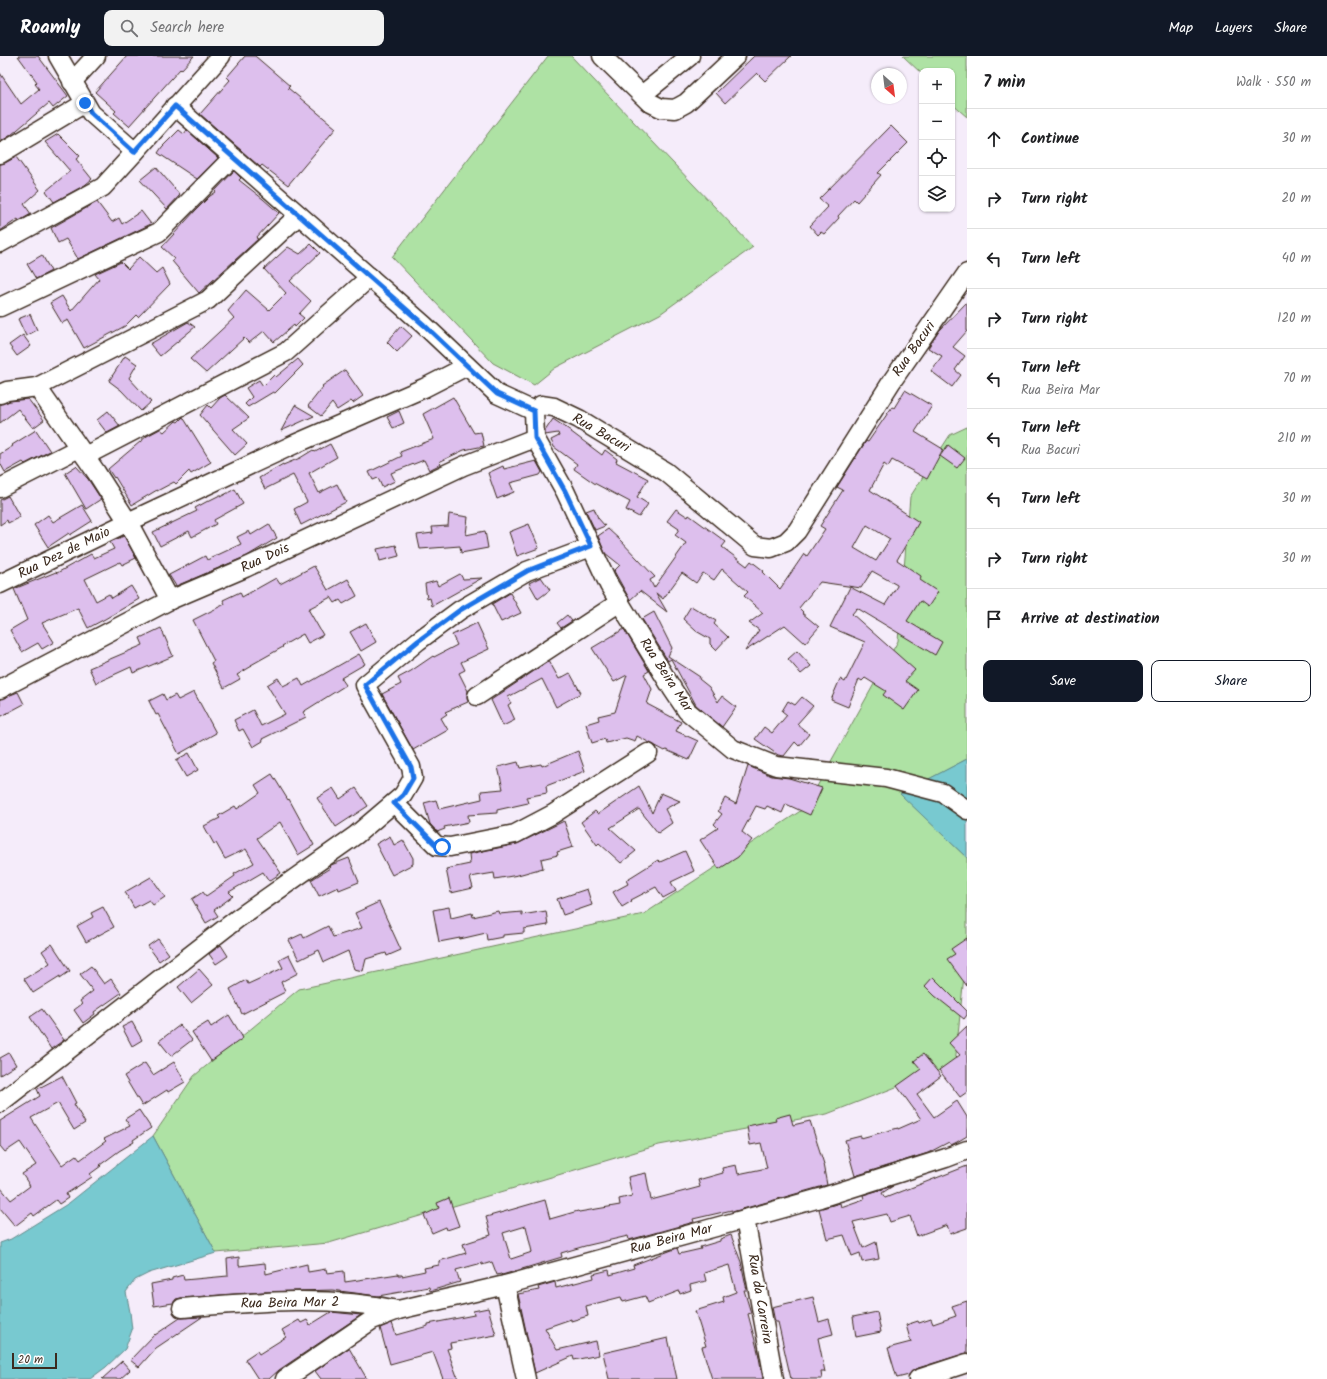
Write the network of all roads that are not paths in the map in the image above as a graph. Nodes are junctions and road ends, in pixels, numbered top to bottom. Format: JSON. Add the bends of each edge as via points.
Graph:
{"nodes":[{"id":1,"x":58,"y":56,"type":"edge"},
{"id":2,"x":96,"y":56,"type":"edge"},
{"id":3,"x":220,"y":56,"type":"edge"},
{"id":4,"x":602,"y":56,"type":"edge"},
{"id":5,"x":690,"y":56,"type":"edge"},
{"id":6,"x":736,"y":56,"type":"edge"},
{"id":7,"x":72,"y":82,"type":"junction"},
{"id":8,"x":642,"y":95,"type":"junction"},
{"id":9,"x":85,"y":103,"type":"junction"},
{"id":10,"x":175,"y":106,"type":"junction"},
{"id":11,"x":134,"y":152,"type":"junction"},
{"id":12,"x":0,"y":154,"type":"edge"},
{"id":13,"x":233,"y":157,"type":"junction"},
{"id":14,"x":299,"y":215,"type":"junction"},
{"id":15,"x":0,"y":243,"type":"edge"},
{"id":16,"x":967,"y":273,"type":"edge"},
{"id":17,"x":370,"y":277,"type":"junction"},
{"id":18,"x":0,"y":307,"type":"edge"},
{"id":19,"x":467,"y":366,"type":"junction"},
{"id":20,"x":37,"y":387,"type":"junction"},
{"id":21,"x":0,"y":394,"type":"edge"},
{"id":22,"x":534,"y":411,"type":"junction"},
{"id":23,"x":535,"y":438,"type":"junction"},
{"id":24,"x":82,"y":452,"type":"junction"},
{"id":25,"x":0,"y":488,"type":"edge"},
{"id":26,"x":128,"y":522,"type":"junction"},
{"id":27,"x":591,"y":546,"type":"junction"},
{"id":28,"x":0,"y":584,"type":"edge"},
{"id":29,"x":170,"y":600,"type":"junction"},
{"id":30,"x":620,"y":602,"type":"junction"},
{"id":31,"x":0,"y":689,"type":"edge"},
{"id":32,"x":477,"y":696,"type":"dead end"},
{"id":33,"x":648,"y":753,"type":"dead end"},
{"id":34,"x":394,"y":803,"type":"junction"},
{"id":35,"x":967,"y":810,"type":"edge"},
{"id":36,"x":0,"y":1103,"type":"edge"},
{"id":37,"x":967,"y":1150,"type":"edge"},
{"id":38,"x":746,"y":1219,"type":"junction"},
{"id":39,"x":505,"y":1285,"type":"junction"},
{"id":40,"x":182,"y":1308,"type":"dead end"},
{"id":41,"x":398,"y":1310,"type":"junction"},
{"id":42,"x":967,"y":1363,"type":"edge"},
{"id":43,"x":285,"y":1379,"type":"edge"},
{"id":44,"x":526,"y":1379,"type":"edge"},
{"id":45,"x":774,"y":1379,"type":"edge"},
{"id":46,"x":918,"y":1379,"type":"edge"}],
"edges":[{"from":1,"to":7,"type":"street"},
{"from":2,"to":7,"type":"street"},
{"from":3,"to":10,"type":"street"},
{"from":4,"to":8,"type":"street"},
{"from":5,"to":8,"type":"street"},
{"from":6,"to":8,"type":"street","via":[[686,103],[675,109],[661,108]]},
{"from":7,"to":9,"type":"street"},
{"from":9,"to":11,"type":"street","via":[[91,113]]},
{"from":9,"to":12,"type":"street"},
{"from":10,"to":11,"type":"street"},
{"from":10,"to":13,"type":"street"},
{"from":11,"to":15,"type":"street","via":[[103,186]]},
{"from":13,"to":14,"type":"street"},
{"from":13,"to":18,"type":"street","via":[[159,232]]},
{"from":14,"to":17,"type":"street"},
{"from":14,"to":20,"type":"street","via":[[208,300]]},
{"from":16,"to":22,"type":"street","name":"Rua Bacuri","via":[[892,380],[798,531],[786,542],[771,548],[755,546],[666,472],[579,419],[554,407],[541,405]]},
{"from":17,"to":19,"type":"street"},
{"from":17,"to":24,"type":"street","via":[[286,352]]},
{"from":19,"to":22,"type":"street","via":[[497,394]]},
{"from":19,"to":26,"type":"street","name":"Rua Dez de Maio","via":[[424,388],[295,444]]},
{"from":20,"to":21,"type":"street"},
{"from":20,"to":24,"type":"street"},
{"from":22,"to":23,"type":"street","name":"Rua Beira Mar"},
{"from":23,"to":27,"type":"street","name":"Rua Beira Mar","via":[[565,491]]},
{"from":23,"to":29,"type":"street","name":"Rua Dois","via":[[463,466],[245,568]]},
{"from":24,"to":25,"type":"street"},
{"from":24,"to":26,"type":"street"},
{"from":26,"to":28,"type":"street","name":"Rua Dez de Maio"},
{"from":26,"to":29,"type":"street"},
{"from":27,"to":30,"type":"street","name":"Rua Beira Mar","via":[[612,591]]},
{"from":27,"to":34,"type":"street","via":[[527,571],[460,610],[365,685],[411,767],[413,778],[403,795]]},
{"from":29,"to":31,"type":"street","name":"Rua Dois"},
{"from":30,"to":32,"type":"street"},
{"from":30,"to":35,"type":"street","name":"Rua Beira Mar","via":[[688,712],[733,749],[776,766],[886,778],[943,793]]},
{"from":33,"to":34,"type":"street","via":[[553,814],[515,834],[450,847],[437,846]]},
{"from":34,"to":36,"type":"street","via":[[356,835],[237,919]]},
{"from":37,"to":38,"type":"street","name":"Rua Beira Mar","via":[[828,1196]]},
{"from":38,"to":39,"type":"street","name":"Rua Beira Mar"},
{"from":38,"to":45,"type":"street","name":"Rua da Carreira"},
{"from":39,"to":41,"type":"street","name":"Rua Beira Mar"},
{"from":39,"to":44,"type":"street"},
{"from":40,"to":41,"type":"street","name":"Rua Beira Mar 2","via":[[260,1301],[340,1302]]},
{"from":41,"to":43,"type":"street","name":"Rua Beira Mar","via":[[372,1320]]},
{"from":42,"to":46,"type":"street"}]}
